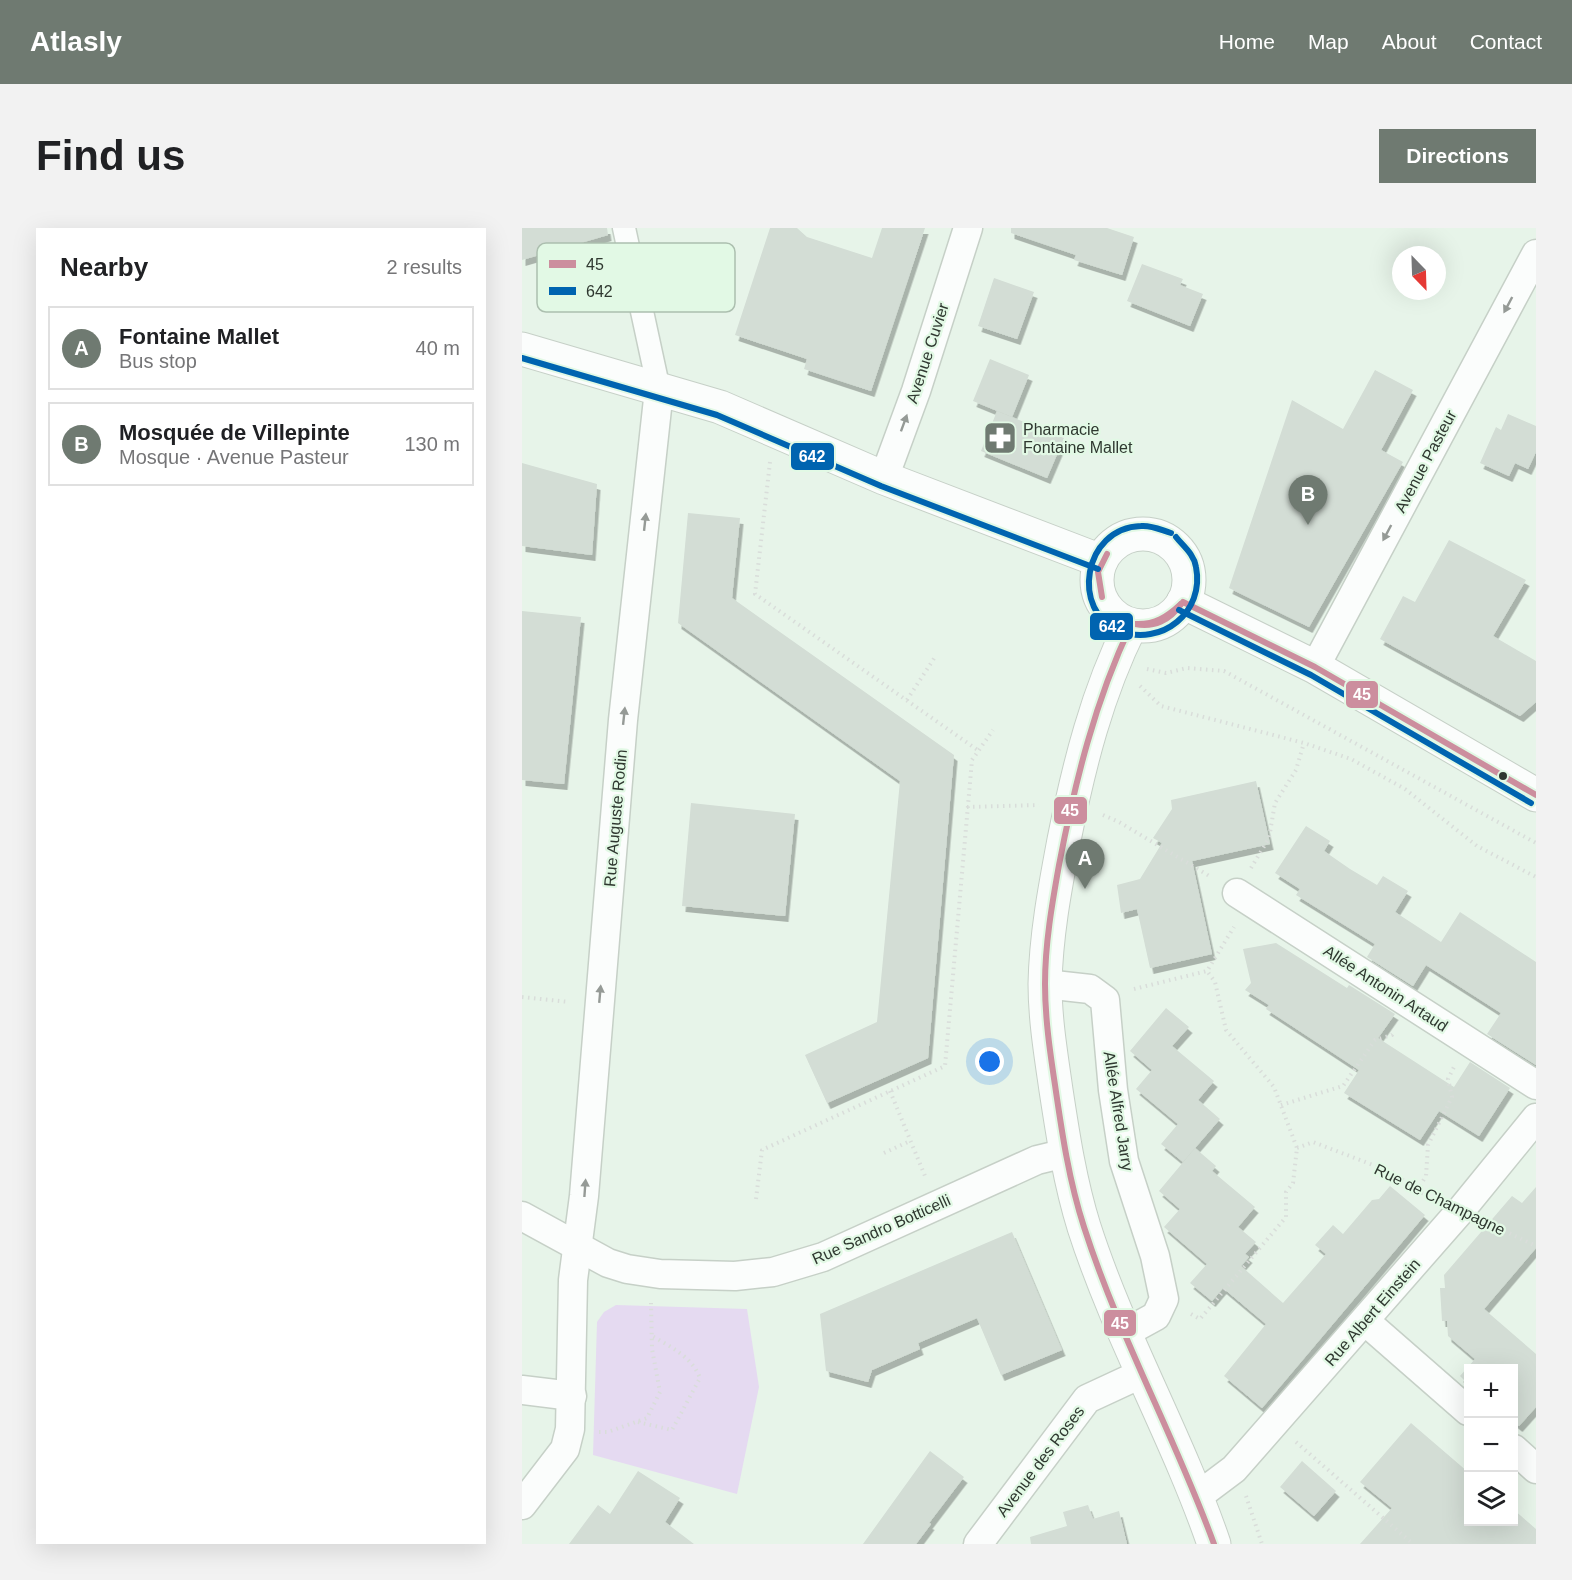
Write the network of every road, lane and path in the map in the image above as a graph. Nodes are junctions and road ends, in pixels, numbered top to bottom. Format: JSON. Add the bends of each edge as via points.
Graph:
{"nodes":[{"id":1,"x":624,"y":228,"type":"edge"},
{"id":2,"x":968,"y":228,"type":"edge"},
{"id":3,"x":627,"y":243,"type":"edge"},
{"id":4,"x":1536,"y":254,"type":"edge"},
{"id":5,"x":642,"y":312,"type":"edge"},
{"id":6,"x":522,"y":349,"type":"edge"},
{"id":7,"x":658,"y":390,"type":"junction"},
{"id":8,"x":774,"y":429,"type":"junction"},
{"id":9,"x":884,"y":478,"type":"junction"},
{"id":10,"x":1101,"y":561,"type":"junction"},
{"id":11,"x":1184,"y":602,"type":"junction"},
{"id":12,"x":1131,"y":625,"type":"junction"},
{"id":13,"x":1115,"y":656,"type":"junction"},
{"id":14,"x":935,"y":657,"type":"dead end"},
{"id":15,"x":1315,"y":667,"type":"junction"},
{"id":16,"x":907,"y":700,"type":"junction"},
{"id":17,"x":993,"y":730,"type":"dead end"},
{"id":18,"x":1304,"y":743,"type":"junction"},
{"id":19,"x":979,"y":751,"type":"junction"},
{"id":20,"x":1536,"y":795,"type":"edge"},
{"id":21,"x":1071,"y":801,"type":"junction"},
{"id":22,"x":967,"y":807,"type":"junction"},
{"id":23,"x":1536,"y":843,"type":"edge"},
{"id":24,"x":1536,"y":877,"type":"edge"},
{"id":25,"x":1243,"y":897,"type":"junction"},
{"id":26,"x":1207,"y":971,"type":"junction"},
{"id":27,"x":1045,"y":984,"type":"junction"},
{"id":28,"x":522,"y":997,"type":"edge"},
{"id":29,"x":1105,"y":1000,"type":"junction"},
{"id":30,"x":599,"y":1005,"type":"junction"},
{"id":31,"x":1414,"y":1006,"type":"junction"},
{"id":32,"x":1467,"y":1040,"type":"junction"},
{"id":33,"x":1536,"y":1085,"type":"edge"},
{"id":34,"x":890,"y":1091,"type":"junction"},
{"id":35,"x":1281,"y":1106,"type":"junction"},
{"id":36,"x":1536,"y":1118,"type":"edge"},
{"id":37,"x":910,"y":1141,"type":"junction"},
{"id":38,"x":1297,"y":1148,"type":"junction"},
{"id":39,"x":884,"y":1153,"type":"dead end"},
{"id":40,"x":1066,"y":1154,"type":"junction"},
{"id":41,"x":1417,"y":1191,"type":"junction"},
{"id":42,"x":756,"y":1199,"type":"dead end"},
{"id":43,"x":937,"y":1206,"type":"junction"},
{"id":44,"x":1461,"y":1210,"type":"junction"},
{"id":45,"x":522,"y":1216,"type":"edge"},
{"id":46,"x":576,"y":1246,"type":"junction"},
{"id":47,"x":1536,"y":1246,"type":"edge"},
{"id":48,"x":660,"y":1274,"type":"junction"},
{"id":49,"x":1164,"y":1299,"type":"junction"},
{"id":50,"x":1365,"y":1321,"type":"junction"},
{"id":51,"x":1125,"y":1333,"type":"junction"},
{"id":52,"x":652,"y":1336,"type":"junction"},
{"id":53,"x":1143,"y":1373,"type":"junction"},
{"id":54,"x":522,"y":1390,"type":"edge"},
{"id":55,"x":572,"y":1396,"type":"junction"},
{"id":56,"x":1464,"y":1408,"type":"edge"},
{"id":57,"x":637,"y":1422,"type":"junction"},
{"id":58,"x":1275,"y":1423,"type":"junction"},
{"id":59,"x":569,"y":1431,"type":"junction"},
{"id":60,"x":1518,"y":1453,"type":"edge"},
{"id":61,"x":1234,"y":1469,"type":"junction"},
{"id":62,"x":1536,"y":1469,"type":"edge"},
{"id":63,"x":1198,"y":1496,"type":"junction"},
{"id":64,"x":522,"y":1505,"type":"edge"},
{"id":65,"x":978,"y":1544,"type":"edge"},
{"id":66,"x":1214,"y":1544,"type":"edge"},
{"id":67,"x":1262,"y":1544,"type":"edge"},
{"id":68,"x":1413,"y":1544,"type":"edge"}],
"edges":[{"from":1,"to":3,"type":"street"},
{"from":9,"to":2,"type":"street","name":"Avenue Cuvier","one_way":true},
{"from":4,"to":15,"type":"street","name":"Avenue Pasteur","one_way":true},
{"from":5,"to":7,"type":"street"},
{"from":6,"to":7,"type":"street"},
{"from":7,"to":8,"type":"street","via":[[720,407]]},
{"from":30,"to":7,"type":"street","name":"Rue Auguste Rodin","one_way":true,"via":[[623,720]]},
{"from":8,"to":9,"type":"street"},
{"from":8,"to":16,"type":"path","via":[[755,594]]},
{"from":9,"to":10,"type":"street"},
{"from":10,"to":11,"type":"street","via":[[1119,541],[1131,536],[1144,534],[1163,539],[1179,552],[1185,563],[1189,576]]},
{"from":10,"to":12,"type":"street","via":[[1097,587],[1101,600],[1114,615]]},
{"from":11,"to":12,"type":"street","via":[[1161,622]]},
{"from":11,"to":15,"type":"street"},
{"from":12,"to":13,"type":"street"},
{"from":13,"to":18,"type":"path","via":[[1161,706]]},
{"from":13,"to":21,"type":"street","via":[[1084,746]]},
{"from":13,"to":23,"type":"path","via":[[1166,673],[1187,668],[1224,671]]},
{"from":14,"to":16,"type":"path"},
{"from":15,"to":20,"type":"street"},
{"from":16,"to":19,"type":"path"},
{"from":17,"to":19,"type":"path"},
{"from":18,"to":24,"type":"path","via":[[1382,774],[1477,846]]},
{"from":18,"to":25,"type":"path","via":[[1296,770],[1275,803],[1269,838]]},
{"from":19,"to":22,"type":"path","via":[[972,760]]},
{"from":21,"to":22,"type":"path"},
{"from":21,"to":25,"type":"path","via":[[1119,822]]},
{"from":21,"to":27,"type":"street","via":[[1051,906]]},
{"from":22,"to":34,"type":"path","via":[[945,1066]]},
{"from":25,"to":26,"type":"path"},
{"from":25,"to":31,"type":"street","name":"Allée Antonin Artaud"},
{"from":26,"to":29,"type":"path"},
{"from":26,"to":35,"type":"path","via":[[1215,982],[1226,1030],[1274,1087]]},
{"from":27,"to":29,"type":"street","via":[[1090,989]]},
{"from":27,"to":40,"type":"street","via":[[1048,1038]]},
{"from":28,"to":30,"type":"path"},
{"from":29,"to":49,"type":"street","name":"Allée Alfred Jarry","via":[[1124,1161],[1155,1256]]},
{"from":46,"to":30,"type":"street","name":"Rue Auguste Rodin","one_way":true,"via":[[584,1196]]},
{"from":31,"to":32,"type":"street","name":"Allée Antonin Artaud"},
{"from":31,"to":35,"type":"path","via":[[1392,1035],[1375,1040],[1343,1086]]},
{"from":32,"to":33,"type":"street","name":"Allée Antonin Artaud"},
{"from":32,"to":41,"type":"path","via":[[1448,1079],[1452,1097],[1428,1145],[1426,1176]]},
{"from":34,"to":37,"type":"path"},
{"from":34,"to":42,"type":"path","via":[[762,1150]]},
{"from":35,"to":38,"type":"path"},
{"from":36,"to":44,"type":"street","name":"Rue Albert Einstein"},
{"from":37,"to":39,"type":"path"},
{"from":37,"to":43,"type":"path"},
{"from":38,"to":41,"type":"path","name":"Rue de Champagne","via":[[1313,1142],[1394,1173]]},
{"from":38,"to":49,"type":"path","via":[[1293,1183],[1286,1192],[1286,1217],[1200,1319]]},
{"from":40,"to":43,"type":"street","name":"Rue Sandro Botticelli","via":[[1037,1160]]},
{"from":40,"to":51,"type":"street","via":[[1084,1226]]},
{"from":41,"to":44,"type":"path","name":"Rue de Champagne"},
{"from":43,"to":48,"type":"street","name":"Rue Sandro Botticelli","via":[[823,1257],[773,1272],[735,1276]]},
{"from":44,"to":47,"type":"path","name":"Rue de Champagne"},
{"from":44,"to":50,"type":"street","name":"Rue Albert Einstein"},
{"from":45,"to":46,"type":"street","name":"Rue Sandro Botticelli"},
{"from":46,"to":48,"type":"street","name":"Rue Sandro Botticelli","via":[[627,1269]]},
{"from":46,"to":55,"type":"street","name":"Rue Auguste Rodin"},
{"from":48,"to":52,"type":"path","via":[[651,1306]]},
{"from":49,"to":51,"type":"street","via":[[1156,1316]]},
{"from":50,"to":56,"type":"street"},
{"from":50,"to":58,"type":"street","name":"Rue Albert Einstein"},
{"from":51,"to":53,"type":"street"},
{"from":52,"to":57,"type":"path","via":[[660,1392],[646,1418]]},
{"from":52,"to":57,"type":"path","via":[[696,1367],[700,1378],[672,1430]]},
{"from":53,"to":63,"type":"street"},
{"from":53,"to":65,"type":"street","name":"Avenue des Roses","via":[[1087,1400]]},
{"from":54,"to":55,"type":"street"},
{"from":55,"to":59,"type":"street","name":"Rue Auguste Rodin"},
{"from":57,"to":59,"type":"path","via":[[608,1432]]},
{"from":58,"to":61,"type":"street","name":"Rue Albert Einstein"},
{"from":58,"to":68,"type":"path"},
{"from":59,"to":64,"type":"street","name":"Rue Auguste Rodin","via":[[565,1449]]},
{"from":60,"to":62,"type":"street"},
{"from":61,"to":63,"type":"street","name":"Rue Albert Einstein"},
{"from":61,"to":67,"type":"path"},
{"from":63,"to":66,"type":"street"}]}
